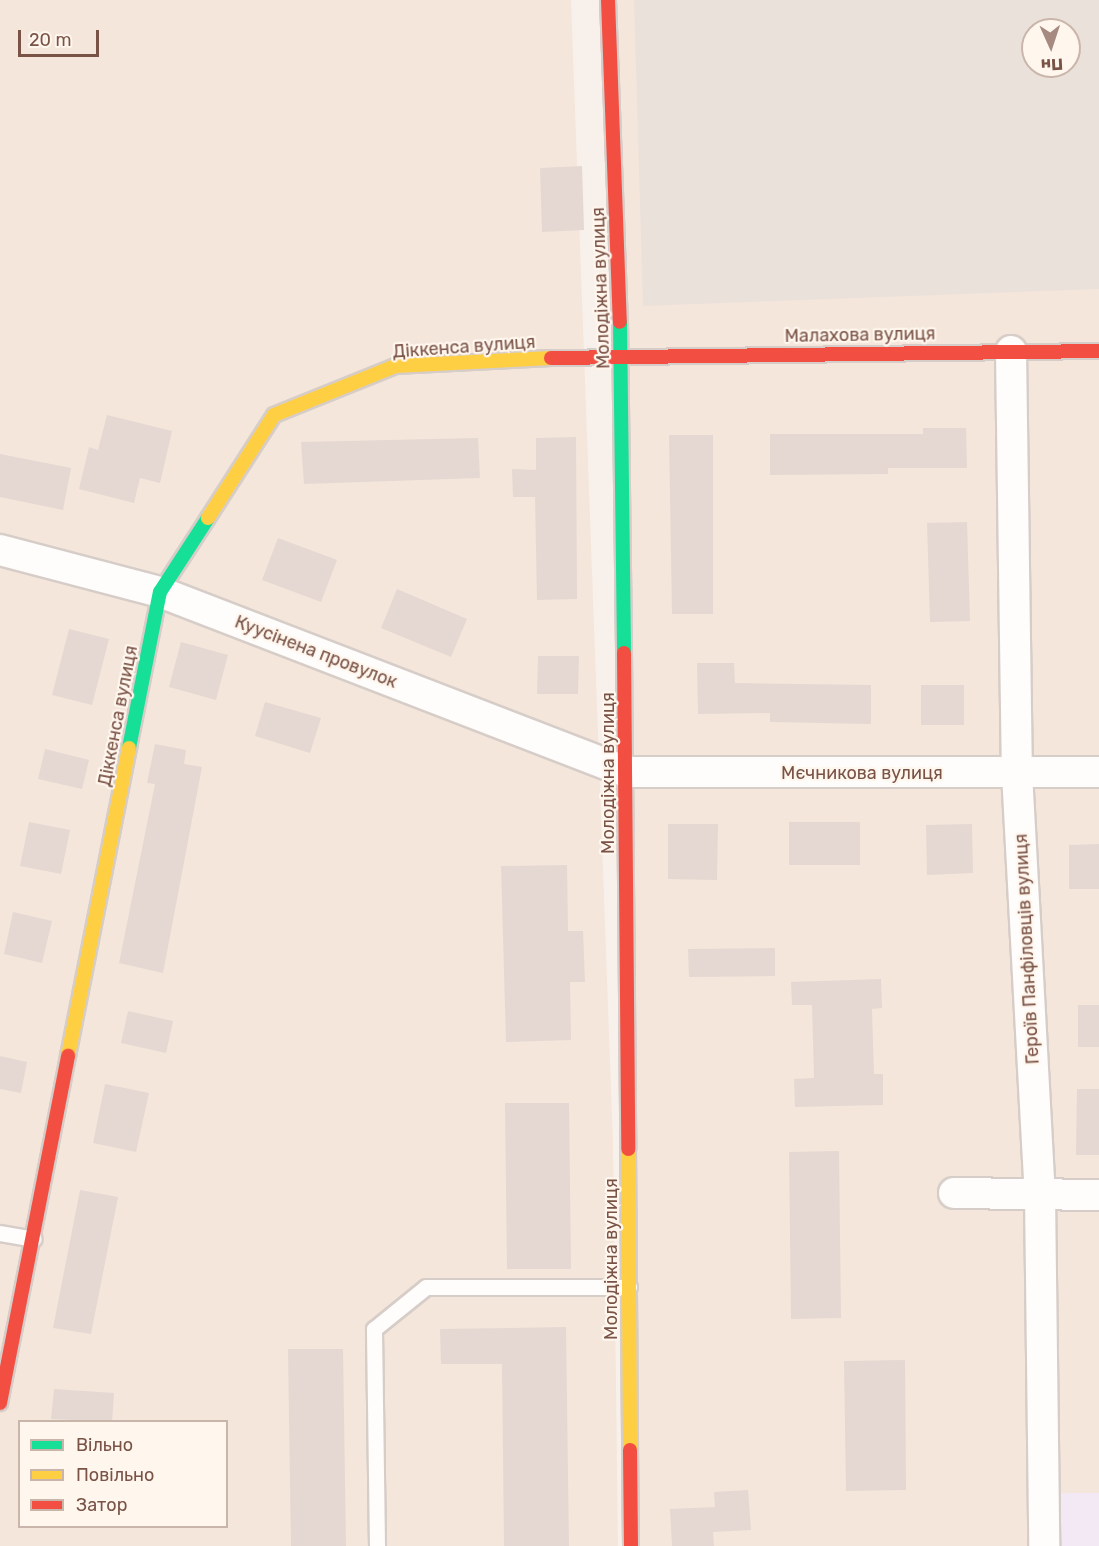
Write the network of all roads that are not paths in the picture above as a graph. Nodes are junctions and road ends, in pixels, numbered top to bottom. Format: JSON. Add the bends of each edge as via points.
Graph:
{"nodes":[{"id":1,"x":608,"y":0,"type":"edge"},
{"id":2,"x":1011,"y":351,"type":"junction"},
{"id":3,"x":1099,"y":351,"type":"edge"},
{"id":4,"x":621,"y":356,"type":"junction"},
{"id":5,"x":0,"y":550,"type":"edge"},
{"id":6,"x":160,"y":592,"type":"junction"},
{"id":7,"x":1099,"y":771,"type":"edge"},
{"id":8,"x":626,"y":772,"type":"junction"},
{"id":9,"x":1017,"y":773,"type":"junction"},
{"id":10,"x":954,"y":1192,"type":"dead end"},
{"id":11,"x":1040,"y":1194,"type":"junction"},
{"id":12,"x":1099,"y":1196,"type":"edge"},
{"id":13,"x":0,"y":1233,"type":"edge"},
{"id":14,"x":33,"y":1239,"type":"junction"},
{"id":15,"x":629,"y":1287,"type":"junction"},
{"id":16,"x":0,"y":1403,"type":"edge"},
{"id":17,"x":377,"y":1546,"type":"edge"},
{"id":18,"x":631,"y":1546,"type":"edge"},
{"id":19,"x":1044,"y":1546,"type":"edge"}],
"edges":[{"from":1,"to":4,"type":"street","name":"Молодіжна вулиця"},
{"from":2,"to":3,"type":"street","name":"Малахова вулиця"},
{"from":2,"to":4,"type":"street","name":"Малахова вулиця"},
{"from":2,"to":9,"type":"street","name":"Героїв Панфіловців вулиця"},
{"from":4,"to":6,"type":"street","name":"Діккенса вулиця","via":[[395,366],[274,415]]},
{"from":4,"to":8,"type":"street","name":"Молодіжна вулиця"},
{"from":5,"to":6,"type":"street","name":"Куусінена провулок"},
{"from":6,"to":8,"type":"street","name":"Куусінена провулок"},
{"from":6,"to":14,"type":"street","name":"Діккенса вулиця"},
{"from":7,"to":9,"type":"street","name":"Мєчникова вулиця"},
{"from":8,"to":9,"type":"street","name":"Мєчникова вулиця"},
{"from":8,"to":15,"type":"street","name":"Молодіжна вулиця"},
{"from":9,"to":11,"type":"street","name":"Героїв Панфіловців вулиця"},
{"from":10,"to":11,"type":"street"},
{"from":11,"to":12,"type":"street"},
{"from":11,"to":19,"type":"street","name":"Героїв Панфіловців вулиця"},
{"from":13,"to":14,"type":"lane"},
{"from":14,"to":16,"type":"street","name":"Діккенса вулиця"},
{"from":15,"to":17,"type":"lane","via":[[426,1287],[374,1329]]},
{"from":15,"to":18,"type":"street","name":"Молодіжна вулиця"}]}
